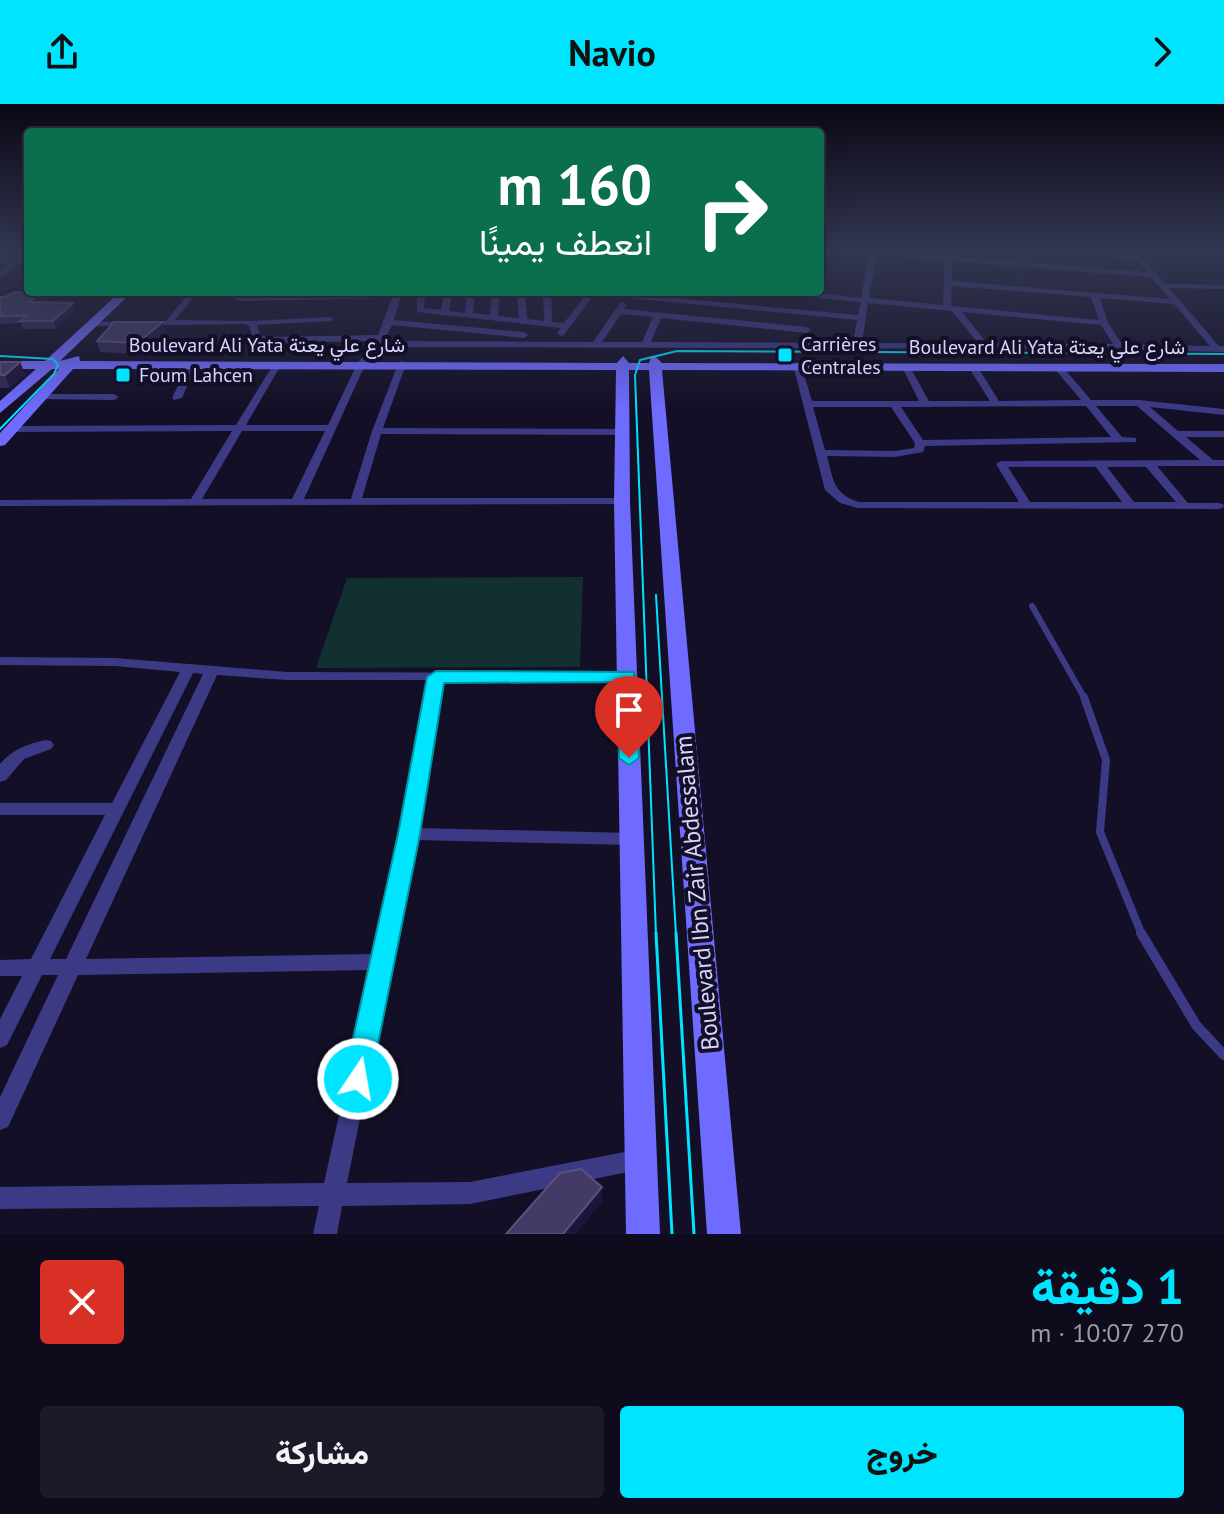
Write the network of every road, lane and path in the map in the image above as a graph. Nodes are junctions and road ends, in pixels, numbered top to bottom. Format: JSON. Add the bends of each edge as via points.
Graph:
{"nodes":[{"id":1,"x":115,"y":304,"type":"edge"},
{"id":2,"x":184,"y":304,"type":"edge"},
{"id":3,"x":238,"y":304,"type":"edge"},
{"id":4,"x":336,"y":304,"type":"edge"},
{"id":5,"x":394,"y":304,"type":"edge"},
{"id":6,"x":420,"y":304,"type":"edge"},
{"id":7,"x":446,"y":304,"type":"edge"},
{"id":8,"x":470,"y":304,"type":"edge"},
{"id":9,"x":495,"y":304,"type":"edge"},
{"id":10,"x":522,"y":304,"type":"edge"},
{"id":11,"x":547,"y":304,"type":"edge"},
{"id":12,"x":583,"y":304,"type":"edge"},
{"id":13,"x":624,"y":304,"type":"edge"},
{"id":14,"x":723,"y":304,"type":"edge"},
{"id":15,"x":863,"y":304,"type":"edge"},
{"id":16,"x":893,"y":304,"type":"edge"},
{"id":17,"x":950,"y":304,"type":"edge"},
{"id":18,"x":1098,"y":304,"type":"edge"},
{"id":19,"x":1180,"y":304,"type":"edge"},
{"id":20,"x":951,"y":309,"type":"junction"},
{"id":21,"x":619,"y":311,"type":"junction"},
{"id":22,"x":445,"y":313,"type":"junction"},
{"id":23,"x":811,"y":313,"type":"junction"},
{"id":24,"x":469,"y":315,"type":"junction"},
{"id":25,"x":658,"y":315,"type":"junction"},
{"id":26,"x":494,"y":318,"type":"junction"},
{"id":27,"x":861,"y":318,"type":"junction"},
{"id":28,"x":330,"y":319,"type":"junction"},
{"id":29,"x":226,"y":321,"type":"junction"},
{"id":30,"x":523,"y":321,"type":"junction"},
{"id":31,"x":169,"y":322,"type":"junction"},
{"id":32,"x":389,"y":322,"type":"junction"},
{"id":33,"x":251,"y":323,"type":"junction"},
{"id":34,"x":1104,"y":323,"type":"junction"},
{"id":35,"x":97,"y":324,"type":"junction"},
{"id":36,"x":548,"y":324,"type":"junction"},
{"id":37,"x":566,"y":326,"type":"junction"},
{"id":38,"x":807,"y":330,"type":"junction"},
{"id":39,"x":86,"y":333,"type":"junction"},
{"id":40,"x":322,"y":339,"type":"junction"},
{"id":41,"x":555,"y":340,"type":"junction"},
{"id":42,"x":380,"y":341,"type":"junction"},
{"id":43,"x":597,"y":343,"type":"junction"},
{"id":44,"x":803,"y":346,"type":"junction"},
{"id":45,"x":985,"y":346,"type":"junction"},
{"id":46,"x":1119,"y":346,"type":"junction"},
{"id":47,"x":857,"y":347,"type":"junction"},
{"id":48,"x":1220,"y":349,"type":"edge"},
{"id":49,"x":651,"y":357,"type":"junction"},
{"id":50,"x":623,"y":363,"type":"junction"},
{"id":51,"x":361,"y":364,"type":"junction"},
{"id":52,"x":402,"y":364,"type":"junction"},
{"id":53,"x":0,"y":365,"type":"edge"},
{"id":54,"x":192,"y":365,"type":"junction"},
{"id":55,"x":277,"y":365,"type":"junction"},
{"id":56,"x":797,"y":365,"type":"junction"},
{"id":57,"x":1224,"y":365,"type":"edge"},
{"id":58,"x":45,"y":366,"type":"junction"},
{"id":59,"x":71,"y":366,"type":"junction"},
{"id":60,"x":906,"y":367,"type":"junction"},
{"id":61,"x":974,"y":368,"type":"junction"},
{"id":62,"x":1064,"y":368,"type":"junction"},
{"id":63,"x":44,"y":397,"type":"junction"},
{"id":64,"x":114,"y":397,"type":"dead end"},
{"id":65,"x":177,"y":398,"type":"dead end"},
{"id":66,"x":996,"y":403,"type":"junction"},
{"id":67,"x":1094,"y":403,"type":"junction"},
{"id":68,"x":1139,"y":403,"type":"junction"},
{"id":69,"x":808,"y":404,"type":"junction"},
{"id":70,"x":926,"y":404,"type":"junction"},
{"id":71,"x":895,"y":405,"type":"junction"},
{"id":72,"x":0,"y":409,"type":"edge"},
{"id":73,"x":1224,"y":412,"type":"edge"},
{"id":74,"x":240,"y":428,"type":"junction"},
{"id":75,"x":329,"y":428,"type":"junction"},
{"id":76,"x":13,"y":429,"type":"junction"},
{"id":77,"x":377,"y":431,"type":"junction"},
{"id":78,"x":622,"y":432,"type":"junction"},
{"id":79,"x":1174,"y":434,"type":"junction"},
{"id":80,"x":1224,"y":434,"type":"edge"},
{"id":81,"x":0,"y":442,"type":"edge"},
{"id":82,"x":989,"y":442,"type":"junction"},
{"id":83,"x":920,"y":443,"type":"junction"},
{"id":84,"x":822,"y":453,"type":"junction"},
{"id":85,"x":1098,"y":462,"type":"junction"},
{"id":86,"x":1148,"y":462,"type":"junction"},
{"id":87,"x":1209,"y":462,"type":"junction"},
{"id":88,"x":1224,"y":463,"type":"edge"},
{"id":89,"x":1001,"y":464,"type":"junction"},
{"id":90,"x":297,"y":501,"type":"junction"},
{"id":91,"x":356,"y":501,"type":"junction"},
{"id":92,"x":622,"y":501,"type":"junction"},
{"id":93,"x":195,"y":502,"type":"junction"},
{"id":94,"x":0,"y":503,"type":"edge"},
{"id":95,"x":1026,"y":505,"type":"junction"},
{"id":96,"x":1130,"y":505,"type":"junction"},
{"id":97,"x":1184,"y":505,"type":"junction"},
{"id":98,"x":1222,"y":507,"type":"edge"},
{"id":99,"x":1032,"y":606,"type":"dead end"},
{"id":100,"x":0,"y":661,"type":"edge"},
{"id":101,"x":189,"y":667,"type":"junction"},
{"id":102,"x":212,"y":670,"type":"junction"},
{"id":103,"x":627,"y":676,"type":"junction"},
{"id":104,"x":436,"y":677,"type":"junction"},
{"id":105,"x":46,"y":745,"type":"dead end"},
{"id":106,"x":0,"y":776,"type":"edge"},
{"id":107,"x":0,"y":809,"type":"edge"},
{"id":108,"x":115,"y":809,"type":"junction"},
{"id":109,"x":409,"y":834,"type":"junction"},
{"id":110,"x":631,"y":839,"type":"junction"},
{"id":111,"x":382,"y":962,"type":"junction"},
{"id":112,"x":71,"y":967,"type":"junction"},
{"id":113,"x":0,"y":968,"type":"edge"},
{"id":114,"x":36,"y":968,"type":"junction"},
{"id":115,"x":0,"y":1039,"type":"edge"},
{"id":116,"x":1224,"y":1055,"type":"edge"},
{"id":117,"x":0,"y":1120,"type":"edge"},
{"id":118,"x":641,"y":1160,"type":"junction"},
{"id":119,"x":333,"y":1196,"type":"junction"},
{"id":120,"x":0,"y":1198,"type":"edge"},
{"id":121,"x":325,"y":1234,"type":"edge"},
{"id":122,"x":643,"y":1234,"type":"edge"},
{"id":123,"x":724,"y":1234,"type":"edge"}],
"edges":[{"from":1,"to":35,"type":"street"},
{"from":2,"to":31,"type":"street"},
{"from":3,"to":29,"type":"street"},
{"from":4,"to":28,"type":"street"},
{"from":5,"to":32,"type":"street"},
{"from":6,"to":22,"type":"street","via":[[419,309]]},
{"from":7,"to":22,"type":"street"},
{"from":8,"to":24,"type":"street"},
{"from":9,"to":26,"type":"street"},
{"from":10,"to":30,"type":"street"},
{"from":11,"to":36,"type":"street"},
{"from":12,"to":37,"type":"street"},
{"from":13,"to":21,"type":"street"},
{"from":14,"to":23,"type":"street"},
{"from":15,"to":27,"type":"street"},
{"from":16,"to":20,"type":"street"},
{"from":17,"to":20,"type":"street"},
{"from":18,"to":34,"type":"street"},
{"from":19,"to":48,"type":"street"},
{"from":20,"to":34,"type":"street"},
{"from":20,"to":45,"type":"street"},
{"from":21,"to":25,"type":"street"},
{"from":21,"to":43,"type":"street"},
{"from":22,"to":24,"type":"street"},
{"from":23,"to":27,"type":"street"},
{"from":23,"to":38,"type":"street"},
{"from":24,"to":26,"type":"street"},
{"from":25,"to":38,"type":"street"},
{"from":25,"to":49,"type":"street"},
{"from":26,"to":30,"type":"street"},
{"from":27,"to":47,"type":"street"},
{"from":28,"to":33,"type":"street"},
{"from":28,"to":40,"type":"street"},
{"from":29,"to":31,"type":"street"},
{"from":29,"to":33,"type":"street"},
{"from":30,"to":36,"type":"street"},
{"from":31,"to":35,"type":"street"},
{"from":32,"to":41,"type":"street"},
{"from":32,"to":42,"type":"street"},
{"from":33,"to":40,"type":"street","name":"Boulevard Ali Yata شارع علي يعتة","via":[[256,337],[267,340]]},
{"from":34,"to":46,"type":"street"},
{"from":35,"to":39,"type":"street"},
{"from":36,"to":37,"type":"street"},
{"from":37,"to":41,"type":"street"},
{"from":38,"to":44,"type":"street"},
{"from":39,"to":58,"type":"street"},
{"from":39,"to":59,"type":"street"},
{"from":40,"to":42,"type":"street","name":"Boulevard Ali Yata شارع علي يعتة"},
{"from":41,"to":42,"type":"street","name":"Boulevard Ali Yata شارع علي يعتة"},
{"from":41,"to":43,"type":"street","name":"Boulevard Ali Yata شارع علي يعتة"},
{"from":42,"to":51,"type":"street"},
{"from":43,"to":49,"type":"street","name":"Boulevard Ali Yata شارع علي يعتة"},
{"from":44,"to":47,"type":"street","name":"Boulevard Ali Yata شارع علي يعتة"},
{"from":44,"to":49,"type":"street","name":"Boulevard Ali Yata شارع علي يعتة"},
{"from":45,"to":46,"type":"street","name":"Boulevard Ali Yata شارع علي يعتة"},
{"from":45,"to":47,"type":"street","name":"Boulevard Ali Yata شارع علي يعتة"},
{"from":46,"to":48,"type":"street","name":"Boulevard Ali Yata شارع علي يعتة"},
{"from":49,"to":50,"type":"street","name":"Boulevard Ali Yata شارع علي يعتة"},
{"from":49,"to":56,"type":"street","name":"Boulevard Ali Yata شارع علي يعتة"},
{"from":49,"to":57,"type":"street","name":"Boulevard Ali Yata شارع علي يعتة"},
{"from":49,"to":123,"type":"street","name":"Boulevard Ibn Zair Abdessalam"},
{"from":50,"to":52,"type":"street","name":"Boulevard Ali Yata شارع علي يعتة"},
{"from":50,"to":78,"type":"street"},
{"from":51,"to":52,"type":"street","name":"Boulevard Ali Yata شارع علي يعتة"},
{"from":51,"to":55,"type":"street","name":"Boulevard Ali Yata شارع علي يعتة"},
{"from":51,"to":75,"type":"street"},
{"from":52,"to":77,"type":"street"},
{"from":53,"to":58,"type":"street","name":"Boulevard Ali Yata شارع علي يعتة"},
{"from":54,"to":55,"type":"street","name":"Boulevard Ali Yata شارع علي يعتة"},
{"from":54,"to":59,"type":"street","name":"Boulevard Ali Yata شارع علي يعتة"},
{"from":54,"to":65,"type":"street"},
{"from":55,"to":74,"type":"street"},
{"from":56,"to":60,"type":"street","name":"Boulevard Ali Yata شارع علي يعتة"},
{"from":56,"to":69,"type":"street"},
{"from":57,"to":62,"type":"street","name":"Boulevard Ali Yata شارع علي يعتة"},
{"from":58,"to":59,"type":"street","name":"Boulevard Ali Yata شارع علي يعتة"},
{"from":58,"to":72,"type":"street"},
{"from":59,"to":63,"type":"street"},
{"from":60,"to":61,"type":"street","name":"Boulevard Ali Yata شارع علي يعتة"},
{"from":60,"to":70,"type":"street"},
{"from":61,"to":62,"type":"street","name":"Boulevard Ali Yata شارع علي يعتة"},
{"from":61,"to":66,"type":"street"},
{"from":62,"to":67,"type":"street"},
{"from":63,"to":64,"type":"street"},
{"from":63,"to":76,"type":"street"},
{"from":66,"to":67,"type":"street"},
{"from":66,"to":70,"type":"street"},
{"from":67,"to":68,"type":"street"},
{"from":67,"to":82,"type":"street","via":[[1132,440]]},
{"from":68,"to":73,"type":"street"},
{"from":68,"to":79,"type":"street"},
{"from":69,"to":71,"type":"street"},
{"from":69,"to":84,"type":"street"},
{"from":70,"to":71,"type":"street"},
{"from":71,"to":83,"type":"street"},
{"from":74,"to":75,"type":"street"},
{"from":74,"to":76,"type":"street"},
{"from":74,"to":93,"type":"street"},
{"from":75,"to":90,"type":"street"},
{"from":76,"to":81,"type":"street"},
{"from":77,"to":78,"type":"street"},
{"from":77,"to":91,"type":"street"},
{"from":78,"to":92,"type":"street"},
{"from":79,"to":80,"type":"street"},
{"from":79,"to":87,"type":"street"},
{"from":82,"to":83,"type":"street"},
{"from":82,"to":89,"type":"street"},
{"from":83,"to":84,"type":"street","via":[[919,450],[906,453]]},
{"from":84,"to":95,"type":"street","via":[[831,490],[858,505]]},
{"from":85,"to":86,"type":"street"},
{"from":85,"to":89,"type":"street"},
{"from":85,"to":96,"type":"street"},
{"from":86,"to":87,"type":"street"},
{"from":86,"to":97,"type":"street"},
{"from":87,"to":88,"type":"street"},
{"from":89,"to":95,"type":"street"},
{"from":90,"to":91,"type":"street"},
{"from":90,"to":93,"type":"street"},
{"from":91,"to":92,"type":"street"},
{"from":92,"to":103,"type":"street"},
{"from":93,"to":94,"type":"street"},
{"from":95,"to":96,"type":"street"},
{"from":96,"to":97,"type":"street"},
{"from":97,"to":98,"type":"street"},
{"from":99,"to":116,"type":"lane","via":[[1090,708],[1106,760],[1100,832],[1145,942],[1196,1025]]},
{"from":100,"to":101,"type":"street"},
{"from":101,"to":102,"type":"street"},
{"from":101,"to":108,"type":"street"},
{"from":102,"to":104,"type":"street"},
{"from":102,"to":112,"type":"street"},
{"from":103,"to":104,"type":"street"},
{"from":103,"to":110,"type":"street"},
{"from":104,"to":109,"type":"street"},
{"from":105,"to":106,"type":"street","via":[[22,750]]},
{"from":107,"to":108,"type":"street"},
{"from":108,"to":114,"type":"street"},
{"from":109,"to":110,"type":"street"},
{"from":109,"to":111,"type":"street"},
{"from":110,"to":118,"type":"street"},
{"from":111,"to":112,"type":"street"},
{"from":111,"to":119,"type":"street"},
{"from":112,"to":114,"type":"street"},
{"from":112,"to":117,"type":"street"},
{"from":113,"to":114,"type":"street"},
{"from":114,"to":115,"type":"street"},
{"from":118,"to":119,"type":"street","via":[[470,1193]]},
{"from":118,"to":122,"type":"street"},
{"from":119,"to":120,"type":"street"},
{"from":119,"to":121,"type":"street"}]}
